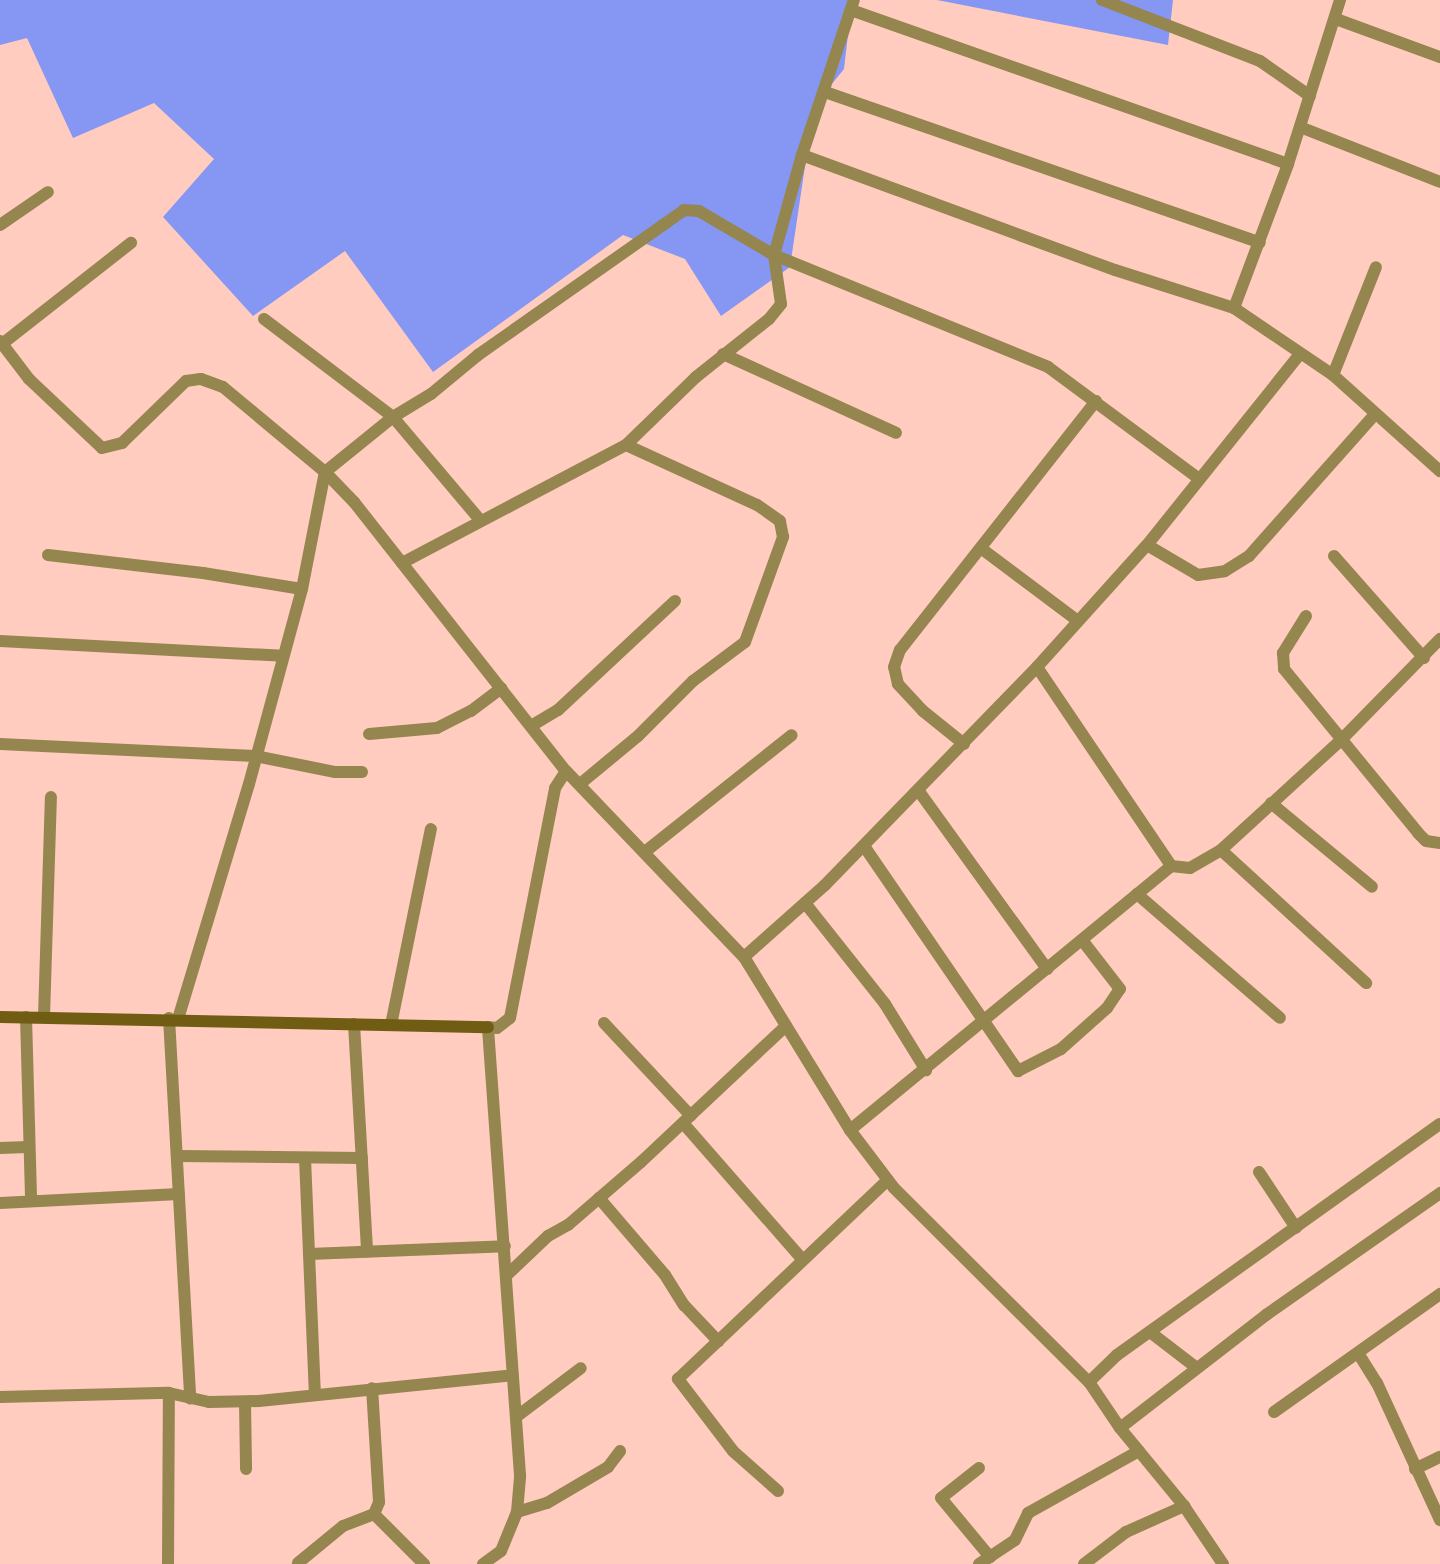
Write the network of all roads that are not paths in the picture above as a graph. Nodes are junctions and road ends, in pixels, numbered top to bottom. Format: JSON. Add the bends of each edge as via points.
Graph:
{"nodes":[{"id":1,"x":1102,"y":0,"type":"edge"},
{"id":2,"x":1340,"y":0,"type":"edge"},
{"id":3,"x":853,"y":5,"type":"edge"},
{"id":4,"x":1336,"y":19,"type":"junction"},
{"id":5,"x":1440,"y":57,"type":"edge"},
{"id":6,"x":825,"y":92,"type":"junction"},
{"id":7,"x":1310,"y":96,"type":"junction"},
{"id":8,"x":1300,"y":127,"type":"junction"},
{"id":9,"x":802,"y":155,"type":"junction"},
{"id":10,"x":1288,"y":164,"type":"junction"},
{"id":11,"x":1440,"y":182,"type":"edge"},
{"id":12,"x":48,"y":192,"type":"dead end"},
{"id":13,"x":0,"y":225,"type":"edge"},
{"id":14,"x":131,"y":243,"type":"dead end"},
{"id":15,"x":1260,"y":243,"type":"junction"},
{"id":16,"x":774,"y":255,"type":"junction"},
{"id":17,"x":1376,"y":267,"type":"dead end"},
{"id":18,"x":1234,"y":308,"type":"junction"},
{"id":19,"x":264,"y":319,"type":"dead end"},
{"id":20,"x":1,"y":343,"type":"edge"},
{"id":21,"x":723,"y":354,"type":"junction"},
{"id":22,"x":1299,"y":355,"type":"junction"},
{"id":23,"x":1333,"y":375,"type":"junction"},
{"id":24,"x":1096,"y":401,"type":"junction"},
{"id":25,"x":1375,"y":414,"type":"junction"},
{"id":26,"x":393,"y":417,"type":"junction"},
{"id":27,"x":896,"y":433,"type":"dead end"},
{"id":28,"x":626,"y":445,"type":"junction"},
{"id":29,"x":1440,"y":471,"type":"edge"},
{"id":30,"x":325,"y":472,"type":"junction"},
{"id":31,"x":1198,"y":478,"type":"junction"},
{"id":32,"x":480,"y":520,"type":"junction"},
{"id":33,"x":1147,"y":545,"type":"junction"},
{"id":34,"x":982,"y":549,"type":"junction"},
{"id":35,"x":48,"y":555,"type":"dead end"},
{"id":36,"x":1334,"y":556,"type":"dead end"},
{"id":37,"x":402,"y":563,"type":"junction"},
{"id":38,"x":302,"y":589,"type":"junction"},
{"id":39,"x":675,"y":602,"type":"dead end"},
{"id":40,"x":1306,"y":616,"type":"dead end"},
{"id":41,"x":1078,"y":621,"type":"junction"},
{"id":42,"x":1440,"y":639,"type":"edge"},
{"id":43,"x":0,"y":641,"type":"edge"},
{"id":44,"x":283,"y":656,"type":"junction"},
{"id":45,"x":1424,"y":658,"type":"junction"},
{"id":46,"x":1037,"y":667,"type":"junction"},
{"id":47,"x":501,"y":688,"type":"junction"},
{"id":48,"x":531,"y":726,"type":"junction"},
{"id":49,"x":369,"y":734,"type":"dead end"},
{"id":50,"x":792,"y":735,"type":"dead end"},
{"id":51,"x":1340,"y":741,"type":"junction"},
{"id":52,"x":0,"y":744,"type":"edge"},
{"id":53,"x":964,"y":744,"type":"junction"},
{"id":54,"x":255,"y":756,"type":"junction"},
{"id":55,"x":567,"y":771,"type":"junction"},
{"id":56,"x":362,"y":772,"type":"dead end"},
{"id":57,"x":580,"y":784,"type":"junction"},
{"id":58,"x":918,"y":790,"type":"junction"},
{"id":59,"x":51,"y":796,"type":"dead end"},
{"id":60,"x":1271,"y":804,"type":"junction"},
{"id":61,"x":431,"y":829,"type":"dead end"},
{"id":62,"x":1440,"y":843,"type":"edge"},
{"id":63,"x":864,"y":846,"type":"junction"},
{"id":64,"x":1221,"y":850,"type":"junction"},
{"id":65,"x":645,"y":851,"type":"junction"},
{"id":66,"x":1171,"y":867,"type":"junction"},
{"id":67,"x":1372,"y":887,"type":"dead end"},
{"id":68,"x":1137,"y":894,"type":"junction"},
{"id":69,"x":806,"y":903,"type":"junction"},
{"id":70,"x":1082,"y":940,"type":"junction"},
{"id":71,"x":744,"y":957,"type":"junction"},
{"id":72,"x":1047,"y":969,"type":"junction"},
{"id":73,"x":1366,"y":983,"type":"dead end"},
{"id":74,"x":0,"y":1017,"type":"edge"},
{"id":75,"x":26,"y":1017,"type":"junction"},
{"id":76,"x":44,"y":1017,"type":"junction"},
{"id":77,"x":174,"y":1018,"type":"junction"},
{"id":78,"x":1280,"y":1018,"type":"dead end"},
{"id":79,"x":604,"y":1023,"type":"dead end"},
{"id":80,"x":983,"y":1023,"type":"junction"},
{"id":81,"x":354,"y":1024,"type":"junction"},
{"id":82,"x":391,"y":1025,"type":"junction"},
{"id":83,"x":786,"y":1026,"type":"junction"},
{"id":84,"x":488,"y":1027,"type":"junction"},
{"id":85,"x":926,"y":1070,"type":"junction"},
{"id":86,"x":687,"y":1119,"type":"junction"},
{"id":87,"x":1440,"y":1124,"type":"edge"},
{"id":88,"x":850,"y":1130,"type":"junction"},
{"id":89,"x":28,"y":1147,"type":"junction"},
{"id":90,"x":0,"y":1148,"type":"edge"},
{"id":91,"x":177,"y":1156,"type":"junction"},
{"id":92,"x":304,"y":1158,"type":"junction"},
{"id":93,"x":362,"y":1158,"type":"junction"},
{"id":94,"x":1259,"y":1172,"type":"dead end"},
{"id":95,"x":888,"y":1180,"type":"junction"},
{"id":96,"x":1440,"y":1192,"type":"edge"},
{"id":97,"x":179,"y":1194,"type":"junction"},
{"id":98,"x":599,"y":1198,"type":"junction"},
{"id":99,"x":31,"y":1201,"type":"junction"},
{"id":100,"x":0,"y":1203,"type":"edge"},
{"id":101,"x":1296,"y":1228,"type":"junction"},
{"id":102,"x":506,"y":1246,"type":"junction"},
{"id":103,"x":367,"y":1252,"type":"junction"},
{"id":104,"x":309,"y":1254,"type":"junction"},
{"id":105,"x":802,"y":1259,"type":"junction"},
{"id":106,"x":507,"y":1275,"type":"junction"},
{"id":107,"x":1440,"y":1294,"type":"edge"},
{"id":108,"x":1150,"y":1332,"type":"junction"},
{"id":109,"x":718,"y":1341,"type":"junction"},
{"id":110,"x":1358,"y":1353,"type":"junction"},
{"id":111,"x":581,"y":1368,"type":"dead end"},
{"id":112,"x":1197,"y":1368,"type":"junction"},
{"id":113,"x":513,"y":1375,"type":"junction"},
{"id":114,"x":1089,"y":1382,"type":"junction"},
{"id":115,"x":372,"y":1388,"type":"junction"},
{"id":116,"x":169,"y":1393,"type":"junction"},
{"id":117,"x":315,"y":1394,"type":"junction"},
{"id":118,"x":0,"y":1397,"type":"edge"},
{"id":119,"x":190,"y":1398,"type":"junction"},
{"id":120,"x":244,"y":1402,"type":"junction"},
{"id":121,"x":1275,"y":1412,"type":"dead end"},
{"id":122,"x":516,"y":1417,"type":"junction"},
{"id":123,"x":1120,"y":1428,"type":"junction"},
{"id":124,"x":620,"y":1451,"type":"dead end"},
{"id":125,"x":1139,"y":1451,"type":"junction"},
{"id":126,"x":1440,"y":1457,"type":"edge"},
{"id":127,"x":979,"y":1468,"type":"dead end"},
{"id":128,"x":246,"y":1469,"type":"dead end"},
{"id":129,"x":1415,"y":1469,"type":"junction"},
{"id":130,"x":778,"y":1491,"type":"dead end"},
{"id":131,"x":1184,"y":1506,"type":"junction"},
{"id":132,"x":517,"y":1512,"type":"junction"},
{"id":133,"x":374,"y":1514,"type":"junction"},
{"id":134,"x":1440,"y":1520,"type":"edge"},
{"id":135,"x":984,"y":1561,"type":"edge"},
{"id":136,"x":298,"y":1563,"type":"edge"},
{"id":137,"x":168,"y":1564,"type":"edge"},
{"id":138,"x":424,"y":1564,"type":"edge"},
{"id":139,"x":483,"y":1564,"type":"edge"},
{"id":140,"x":1084,"y":1564,"type":"edge"},
{"id":141,"x":1223,"y":1564,"type":"edge"}],
"edges":[{"from":1,"to":7,"type":"street","via":[[1260,61]]},
{"from":2,"to":4,"type":"street"},
{"from":3,"to":6,"type":"street"},
{"from":3,"to":10,"type":"street"},
{"from":4,"to":5,"type":"street"},
{"from":4,"to":7,"type":"street"},
{"from":6,"to":9,"type":"street"},
{"from":6,"to":15,"type":"street"},
{"from":7,"to":8,"type":"street"},
{"from":8,"to":10,"type":"street"},
{"from":8,"to":11,"type":"street"},
{"from":9,"to":16,"type":"street"},
{"from":9,"to":18,"type":"street","via":[[1135,277]]},
{"from":10,"to":15,"type":"street"},
{"from":12,"to":13,"type":"street"},
{"from":14,"to":20,"type":"street"},
{"from":15,"to":18,"type":"street"},
{"from":16,"to":21,"type":"street","via":[[781,304],[769,319]]},
{"from":16,"to":24,"type":"street","via":[[1048,367]]},
{"from":16,"to":26,"type":"street","via":[[699,211],[684,210]]},
{"from":17,"to":23,"type":"street"},
{"from":18,"to":22,"type":"street"},
{"from":19,"to":26,"type":"street"},
{"from":20,"to":30,"type":"street","via":[[29,379],[102,448],[122,443],[186,381],[201,379],[222,387]]},
{"from":21,"to":27,"type":"street"},
{"from":21,"to":28,"type":"street"},
{"from":22,"to":23,"type":"street"},
{"from":22,"to":31,"type":"street"},
{"from":23,"to":25,"type":"street"},
{"from":24,"to":31,"type":"street"},
{"from":24,"to":34,"type":"street"},
{"from":25,"to":29,"type":"street"},
{"from":25,"to":33,"type":"street","via":[[1249,556],[1225,571],[1198,575]]},
{"from":26,"to":30,"type":"street"},
{"from":26,"to":32,"type":"street"},
{"from":28,"to":32,"type":"street"},
{"from":28,"to":57,"type":"street","via":[[758,505],[780,521],[783,537],[745,642],[693,681],[638,736]]},
{"from":30,"to":37,"type":"street"},
{"from":30,"to":38,"type":"street"},
{"from":31,"to":33,"type":"street"},
{"from":32,"to":37,"type":"street"},
{"from":33,"to":41,"type":"street"},
{"from":34,"to":41,"type":"street"},
{"from":34,"to":53,"type":"street","via":[[900,650],[894,667],[898,684]]},
{"from":35,"to":38,"type":"street"},
{"from":36,"to":45,"type":"street"},
{"from":37,"to":47,"type":"street"},
{"from":38,"to":44,"type":"street"},
{"from":39,"to":48,"type":"street","via":[[558,710]]},
{"from":40,"to":51,"type":"street","via":[[1283,653],[1284,669]]},
{"from":41,"to":46,"type":"street"},
{"from":42,"to":45,"type":"street"},
{"from":43,"to":44,"type":"street"},
{"from":44,"to":54,"type":"street"},
{"from":45,"to":51,"type":"street"},
{"from":46,"to":53,"type":"street"},
{"from":46,"to":66,"type":"street"},
{"from":47,"to":48,"type":"street"},
{"from":47,"to":49,"type":"street","via":[[471,711],[437,728]]},
{"from":48,"to":55,"type":"street"},
{"from":50,"to":65,"type":"street"},
{"from":51,"to":60,"type":"street"},
{"from":51,"to":62,"type":"street","via":[[1418,833],[1426,841]]},
{"from":52,"to":54,"type":"street"},
{"from":53,"to":58,"type":"street"},
{"from":54,"to":56,"type":"street","via":[[335,772]]},
{"from":54,"to":77,"type":"street"},
{"from":55,"to":57,"type":"street"},
{"from":55,"to":84,"type":"street","via":[[555,788],[510,1018],[497,1028]]},
{"from":57,"to":65,"type":"street"},
{"from":58,"to":63,"type":"street"},
{"from":58,"to":72,"type":"street"},
{"from":59,"to":76,"type":"street"},
{"from":60,"to":64,"type":"street"},
{"from":60,"to":67,"type":"street"},
{"from":61,"to":82,"type":"street"},
{"from":63,"to":69,"type":"street"},
{"from":63,"to":80,"type":"street"},
{"from":64,"to":66,"type":"street","via":[[1190,868]]},
{"from":64,"to":73,"type":"street"},
{"from":65,"to":71,"type":"street"},
{"from":66,"to":68,"type":"street"},
{"from":68,"to":70,"type":"street"},
{"from":68,"to":78,"type":"street"},
{"from":69,"to":71,"type":"street"},
{"from":69,"to":85,"type":"street","via":[[885,1004]]},
{"from":70,"to":72,"type":"street"},
{"from":70,"to":80,"type":"street","via":[[1120,989],[1107,1008],[1061,1048],[1018,1071]]},
{"from":71,"to":83,"type":"street"},
{"from":72,"to":80,"type":"street"},
{"from":74,"to":75,"type":"street"},
{"from":75,"to":76,"type":"street"},
{"from":75,"to":89,"type":"street"},
{"from":76,"to":77,"type":"street"},
{"from":77,"to":81,"type":"street"},
{"from":77,"to":91,"type":"street"},
{"from":79,"to":86,"type":"street"},
{"from":80,"to":85,"type":"street"},
{"from":81,"to":82,"type":"street"},
{"from":81,"to":93,"type":"street"},
{"from":82,"to":84,"type":"street"},
{"from":83,"to":86,"type":"street"},
{"from":83,"to":88,"type":"street"},
{"from":84,"to":102,"type":"street"},
{"from":85,"to":88,"type":"street"},
{"from":86,"to":98,"type":"street"},
{"from":86,"to":105,"type":"street"},
{"from":87,"to":101,"type":"street"},
{"from":88,"to":95,"type":"street"},
{"from":89,"to":90,"type":"street"},
{"from":89,"to":99,"type":"street"},
{"from":91,"to":92,"type":"street"},
{"from":91,"to":97,"type":"street"},
{"from":92,"to":93,"type":"street"},
{"from":92,"to":104,"type":"street"},
{"from":93,"to":103,"type":"street"},
{"from":94,"to":101,"type":"street"},
{"from":95,"to":105,"type":"street"},
{"from":95,"to":114,"type":"street"},
{"from":96,"to":112,"type":"street"},
{"from":97,"to":99,"type":"street"},
{"from":97,"to":119,"type":"street"},
{"from":98,"to":106,"type":"street","via":[[548,1236]]},
{"from":98,"to":109,"type":"street","via":[[665,1275],[684,1305]]},
{"from":99,"to":100,"type":"street"},
{"from":101,"to":108,"type":"street"},
{"from":102,"to":103,"type":"street"},
{"from":102,"to":106,"type":"street"},
{"from":103,"to":104,"type":"street"},
{"from":104,"to":117,"type":"street"},
{"from":105,"to":109,"type":"street"},
{"from":106,"to":113,"type":"street"},
{"from":107,"to":110,"type":"street"},
{"from":108,"to":112,"type":"street"},
{"from":108,"to":114,"type":"street","via":[[1117,1355]]},
{"from":109,"to":130,"type":"street","via":[[678,1379],[733,1451]]},
{"from":110,"to":121,"type":"street"},
{"from":110,"to":129,"type":"street","via":[[1377,1383]]},
{"from":111,"to":122,"type":"street"},
{"from":112,"to":123,"type":"street"},
{"from":113,"to":115,"type":"street"},
{"from":113,"to":122,"type":"street"},
{"from":114,"to":123,"type":"street"},
{"from":115,"to":117,"type":"street"},
{"from":115,"to":133,"type":"street","via":[[379,1502]]},
{"from":116,"to":118,"type":"street"},
{"from":116,"to":119,"type":"street"},
{"from":116,"to":137,"type":"street"},
{"from":117,"to":120,"type":"street"},
{"from":119,"to":120,"type":"street"},
{"from":120,"to":128,"type":"street"},
{"from":122,"to":132,"type":"street","via":[[520,1475]]},
{"from":123,"to":125,"type":"street"},
{"from":124,"to":132,"type":"street","via":[[608,1467],[547,1503]]},
{"from":125,"to":131,"type":"street"},
{"from":125,"to":135,"type":"street","via":[[1028,1513],[1015,1540]]},
{"from":126,"to":129,"type":"street"},
{"from":127,"to":135,"type":"street","via":[[941,1497]]},
{"from":129,"to":134,"type":"street"},
{"from":131,"to":140,"type":"street","via":[[1126,1532]]},
{"from":131,"to":141,"type":"street"},
{"from":132,"to":139,"type":"street","via":[[501,1551]]},
{"from":133,"to":136,"type":"street","via":[[343,1526]]},
{"from":133,"to":138,"type":"street"}]}
